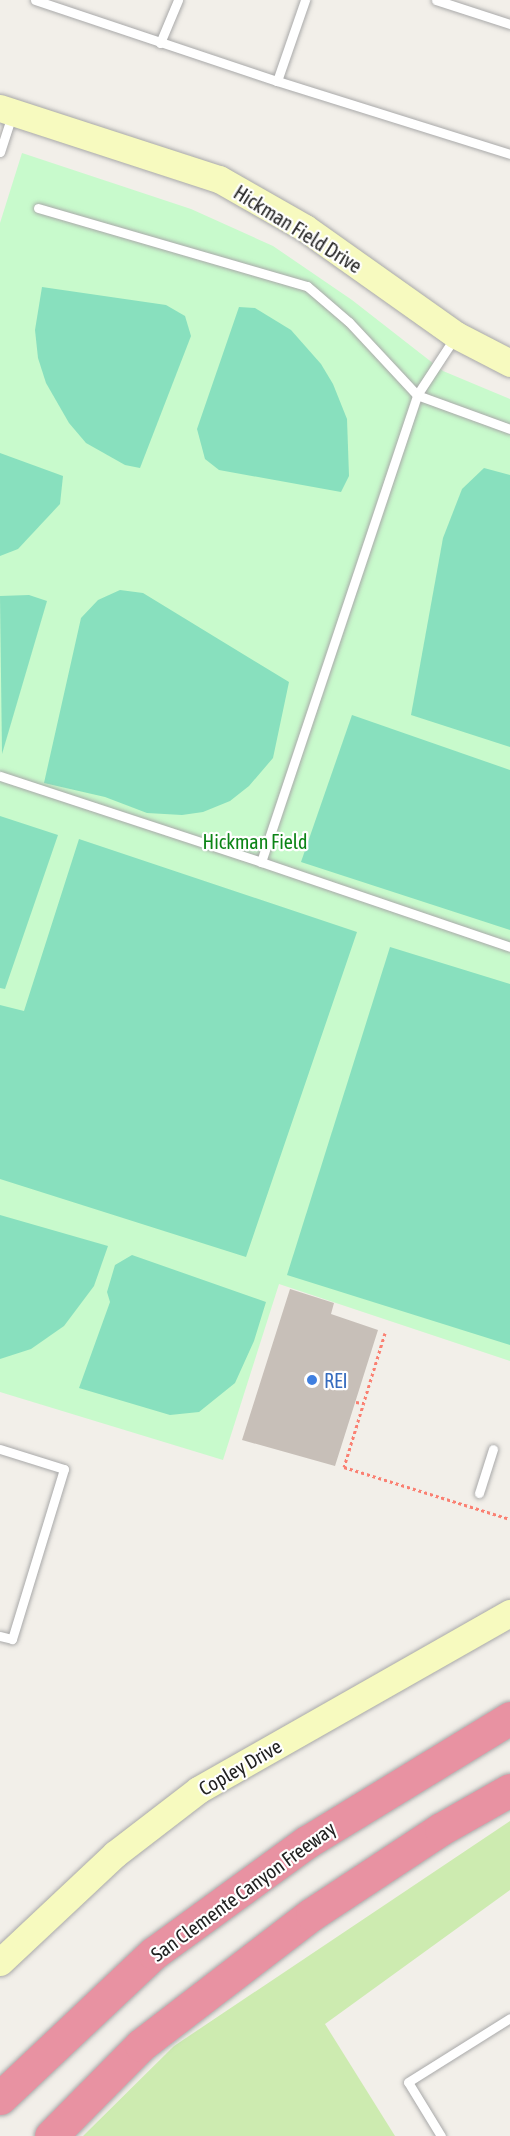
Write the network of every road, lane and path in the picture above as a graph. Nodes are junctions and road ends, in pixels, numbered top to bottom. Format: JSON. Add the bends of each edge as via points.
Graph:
{"nodes":[{"id":1,"x":34,"y":0,"type":"edge"},
{"id":2,"x":178,"y":0,"type":"edge"},
{"id":3,"x":305,"y":0,"type":"edge"},
{"id":4,"x":436,"y":0,"type":"edge"},
{"id":5,"x":510,"y":24,"type":"edge"},
{"id":6,"x":160,"y":42,"type":"junction"},
{"id":7,"x":277,"y":81,"type":"junction"},
{"id":8,"x":7,"y":110,"type":"edge"},
{"id":9,"x":0,"y":153,"type":"edge"},
{"id":10,"x":510,"y":154,"type":"edge"},
{"id":11,"x":38,"y":208,"type":"dead end"},
{"id":12,"x":456,"y":335,"type":"junction"},
{"id":13,"x":510,"y":363,"type":"edge"},
{"id":14,"x":417,"y":395,"type":"junction"},
{"id":15,"x":510,"y":429,"type":"edge"},
{"id":16,"x":0,"y":776,"type":"edge"},
{"id":17,"x":261,"y":862,"type":"junction"},
{"id":18,"x":510,"y":947,"type":"edge"},
{"id":19,"x":385,"y":1333,"type":"dead end"},
{"id":20,"x":356,"y":1402,"type":"dead end"},
{"id":21,"x":363,"y":1403,"type":"junction"},
{"id":22,"x":0,"y":1449,"type":"edge"},
{"id":23,"x":493,"y":1449,"type":"dead end"},
{"id":24,"x":479,"y":1493,"type":"dead end"},
{"id":25,"x":510,"y":1519,"type":"edge"},
{"id":26,"x":510,"y":1613,"type":"edge"},
{"id":27,"x":0,"y":1636,"type":"edge"},
{"id":28,"x":510,"y":1718,"type":"edge"},
{"id":29,"x":510,"y":1790,"type":"edge"},
{"id":30,"x":0,"y":1962,"type":"edge"},
{"id":31,"x":510,"y":2018,"type":"edge"},
{"id":32,"x":0,"y":2098,"type":"edge"},
{"id":33,"x":51,"y":2136,"type":"edge"},
{"id":34,"x":441,"y":2136,"type":"edge"}],
"edges":[{"from":1,"to":6,"type":"lane"},
{"from":2,"to":6,"type":"lane"},
{"from":3,"to":7,"type":"lane"},
{"from":4,"to":5,"type":"lane"},
{"from":6,"to":7,"type":"lane"},
{"from":7,"to":10,"type":"lane"},
{"from":8,"to":9,"type":"lane"},
{"from":8,"to":12,"type":"street","name":"Hickman Field Drive","via":[[219,179],[305,228]]},
{"from":11,"to":14,"type":"lane","via":[[307,286],[349,322]]},
{"from":12,"to":13,"type":"street","name":"Hickman Field Drive"},
{"from":12,"to":14,"type":"lane"},
{"from":14,"to":15,"type":"lane"},
{"from":14,"to":17,"type":"lane"},
{"from":16,"to":17,"type":"lane"},
{"from":17,"to":18,"type":"lane"},
{"from":19,"to":21,"type":"path"},
{"from":20,"to":21,"type":"path"},
{"from":21,"to":25,"type":"path","via":[[344,1467]]},
{"from":22,"to":27,"type":"lane","via":[[64,1469],[12,1640]]},
{"from":23,"to":24,"type":"lane"},
{"from":26,"to":30,"type":"street","name":"Copley Drive","via":[[198,1790],[115,1854]]},
{"from":28,"to":32,"type":"highway","name":"San Clemente Canyon Freeway","via":[[307,1842],[154,1953]]},
{"from":29,"to":33,"type":"highway","via":[[441,1829],[312,1914],[141,2045]]},
{"from":31,"to":34,"type":"lane","via":[[408,2082]]}]}
